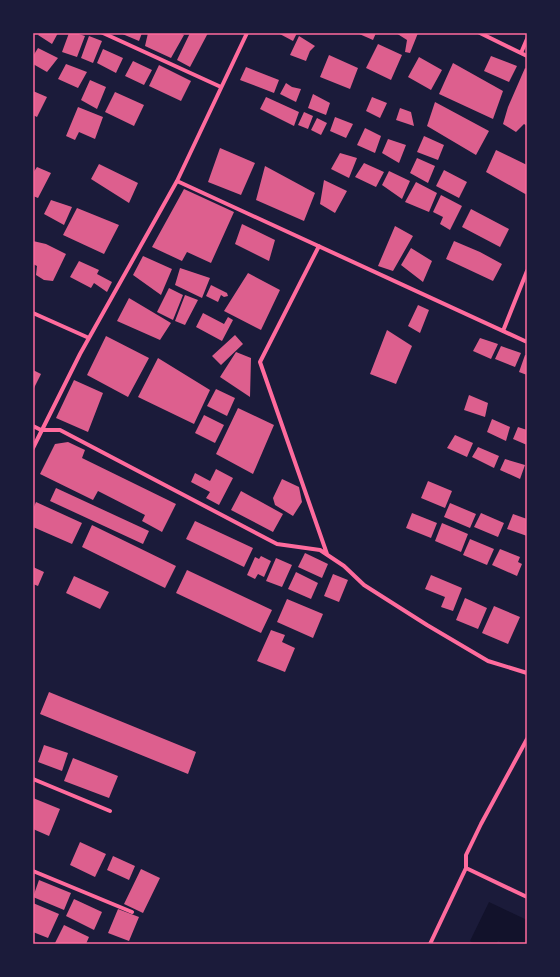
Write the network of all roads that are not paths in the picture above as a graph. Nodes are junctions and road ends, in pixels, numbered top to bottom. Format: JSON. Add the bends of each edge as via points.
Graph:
{"nodes":[{"id":1,"x":103,"y":33,"type":"edge"},
{"id":2,"x":246,"y":33,"type":"edge"},
{"id":3,"x":480,"y":33,"type":"edge"},
{"id":4,"x":527,"y":38,"type":"edge"},
{"id":5,"x":521,"y":53,"type":"junction"},
{"id":6,"x":527,"y":56,"type":"edge"},
{"id":7,"x":221,"y":87,"type":"junction"},
{"id":8,"x":177,"y":181,"type":"junction"},
{"id":9,"x":319,"y":246,"type":"junction"},
{"id":10,"x":527,"y":271,"type":"edge"},
{"id":11,"x":33,"y":313,"type":"edge"},
{"id":12,"x":503,"y":331,"type":"junction"},
{"id":13,"x":89,"y":338,"type":"junction"},
{"id":14,"x":527,"y":342,"type":"edge"},
{"id":15,"x":33,"y":426,"type":"edge"},
{"id":16,"x":41,"y":430,"type":"junction"},
{"id":17,"x":33,"y":448,"type":"edge"},
{"id":18,"x":327,"y":555,"type":"junction"},
{"id":19,"x":527,"y":673,"type":"edge"},
{"id":20,"x":527,"y":739,"type":"edge"},
{"id":21,"x":33,"y":779,"type":"edge"},
{"id":22,"x":110,"y":811,"type":"dead end"},
{"id":23,"x":466,"y":868,"type":"junction"},
{"id":24,"x":33,"y":871,"type":"edge"},
{"id":25,"x":527,"y":897,"type":"edge"},
{"id":26,"x":132,"y":912,"type":"dead end"},
{"id":27,"x":430,"y":944,"type":"edge"}],
"edges":[{"from":1,"to":7,"type":"street"},
{"from":2,"to":7,"type":"street"},
{"from":3,"to":5,"type":"street"},
{"from":4,"to":5,"type":"street"},
{"from":5,"to":6,"type":"street"},
{"from":7,"to":8,"type":"street"},
{"from":8,"to":9,"type":"street"},
{"from":8,"to":13,"type":"street"},
{"from":9,"to":12,"type":"street"},
{"from":9,"to":18,"type":"street","via":[[260,362]]},
{"from":10,"to":12,"type":"street"},
{"from":11,"to":13,"type":"street"},
{"from":12,"to":14,"type":"street"},
{"from":13,"to":16,"type":"street"},
{"from":15,"to":16,"type":"street"},
{"from":16,"to":17,"type":"street"},
{"from":16,"to":18,"type":"street","via":[[60,430],[277,544],[320,550]]},
{"from":18,"to":19,"type":"street","via":[[344,566],[364,585],[488,661]]},
{"from":20,"to":23,"type":"street","via":[[466,855]]},
{"from":21,"to":22,"type":"street"},
{"from":23,"to":25,"type":"street"},
{"from":23,"to":27,"type":"street"},
{"from":24,"to":26,"type":"street"}]}
